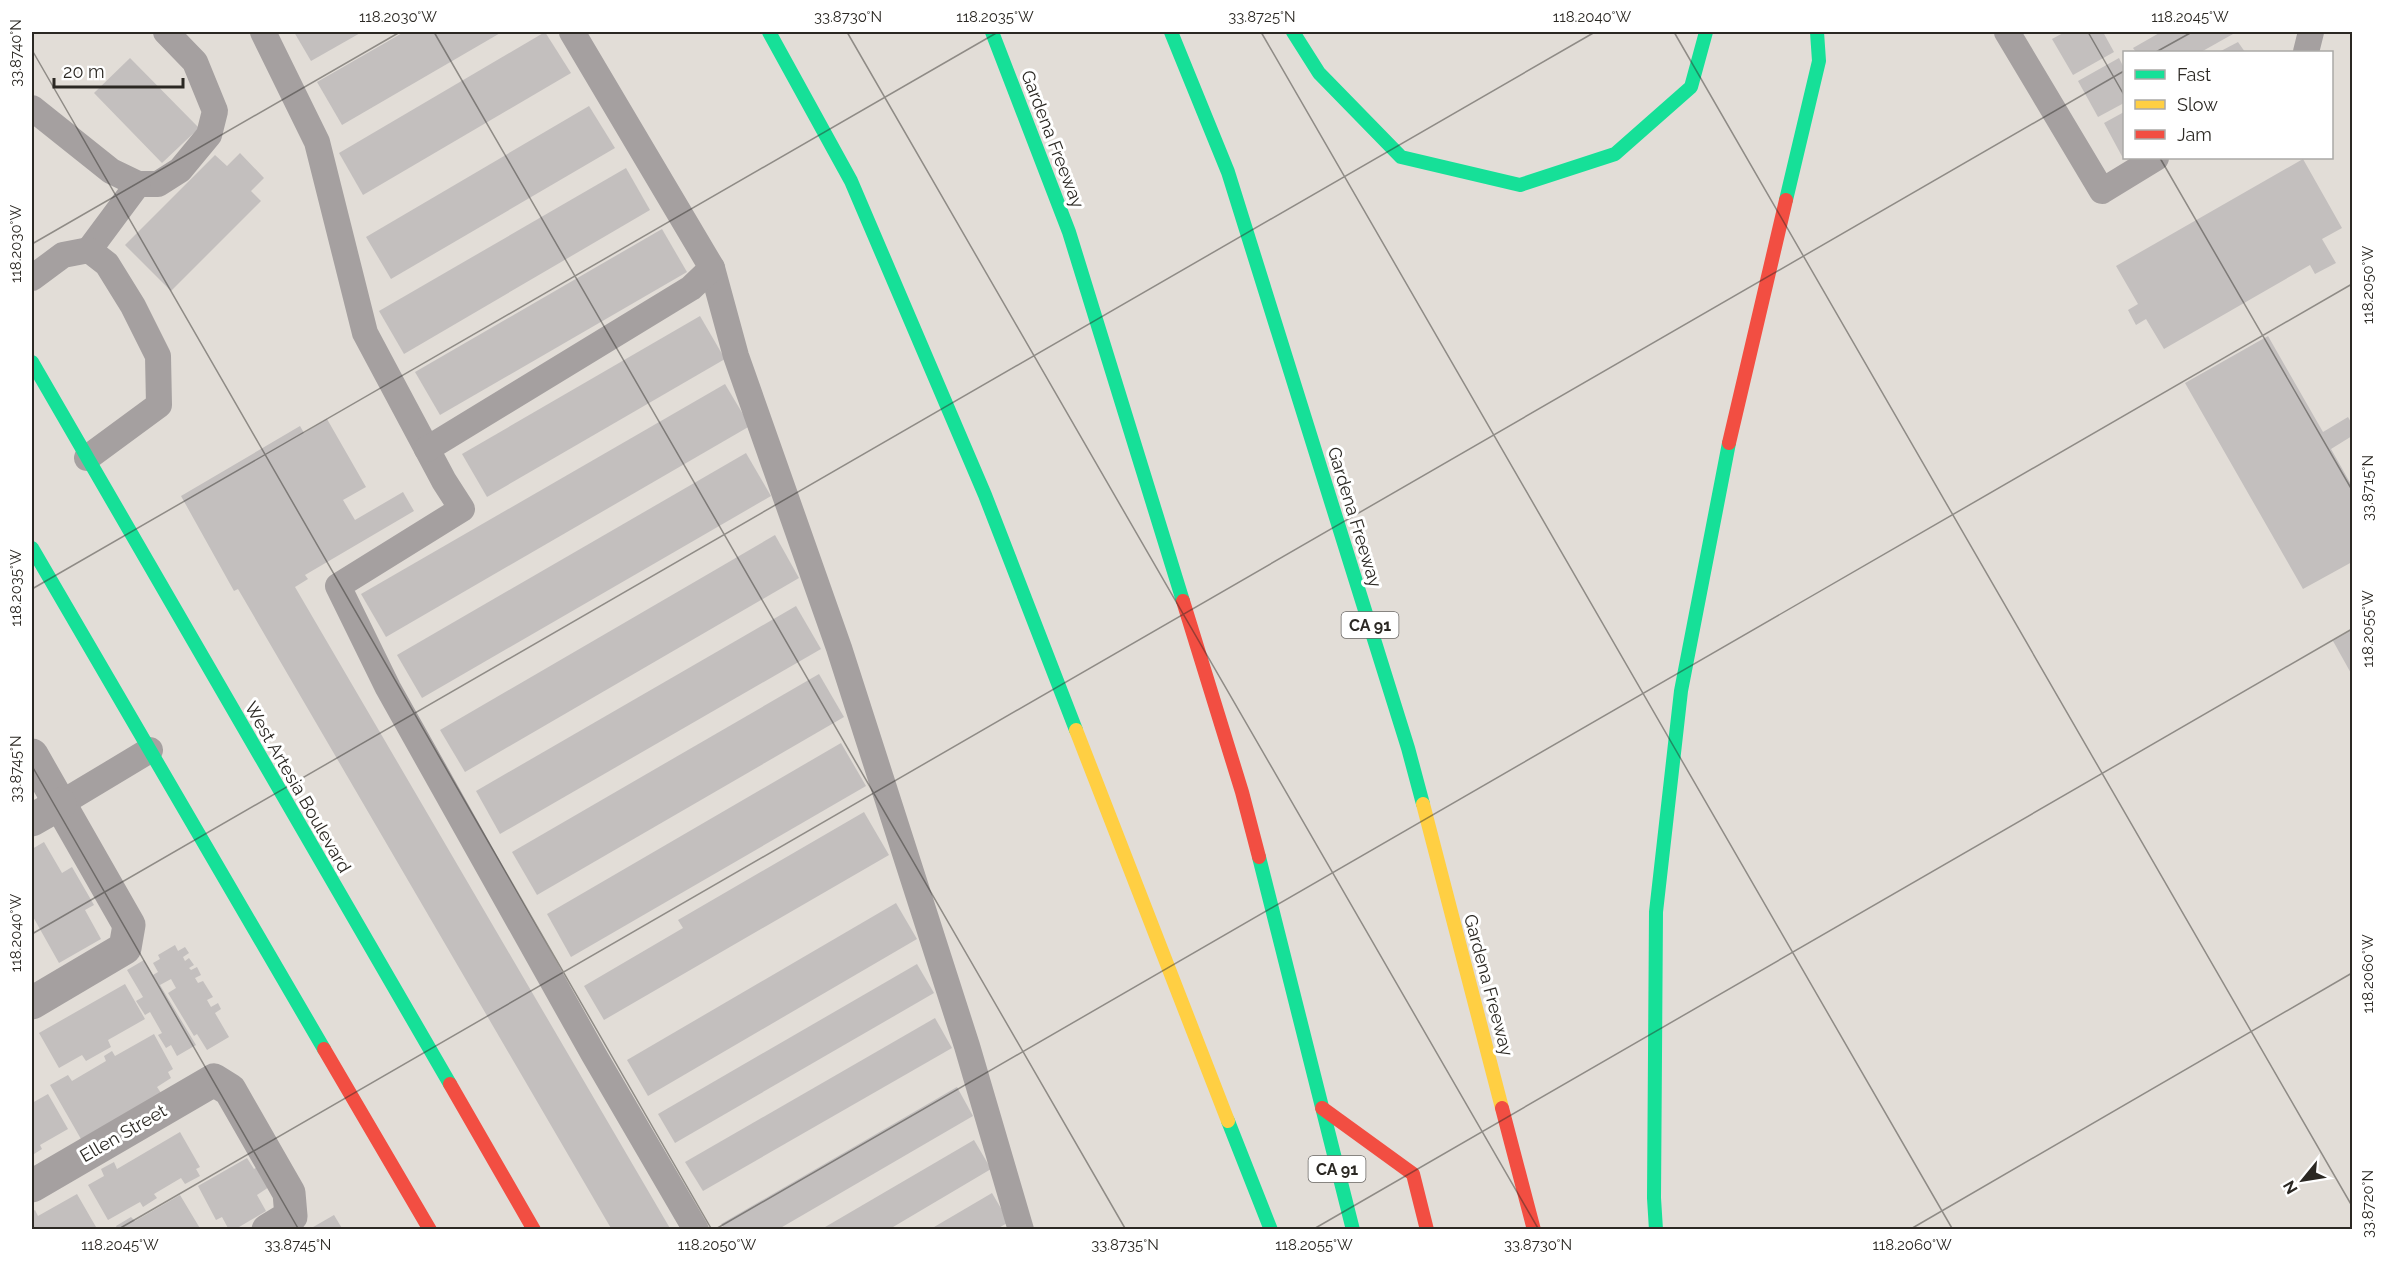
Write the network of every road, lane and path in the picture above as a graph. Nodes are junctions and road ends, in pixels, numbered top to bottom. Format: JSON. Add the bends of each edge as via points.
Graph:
{"nodes":[{"id":1,"x":166,"y":32,"type":"edge"},
{"id":2,"x":263,"y":32,"type":"edge"},
{"id":3,"x":572,"y":32,"type":"edge"},
{"id":4,"x":769,"y":32,"type":"edge"},
{"id":5,"x":992,"y":32,"type":"edge"},
{"id":6,"x":1171,"y":32,"type":"edge"},
{"id":7,"x":1293,"y":32,"type":"edge"},
{"id":8,"x":1706,"y":32,"type":"edge"},
{"id":9,"x":1817,"y":32,"type":"edge"},
{"id":10,"x":2007,"y":32,"type":"edge"},
{"id":11,"x":2311,"y":32,"type":"edge"},
{"id":12,"x":2306,"y":51,"type":"edge"},
{"id":13,"x":32,"y":108,"type":"edge"},
{"id":14,"x":2155,"y":159,"type":"edge"},
{"id":15,"x":138,"y":184,"type":"junction"},
{"id":16,"x":89,"y":250,"type":"junction"},
{"id":17,"x":712,"y":268,"type":"junction"},
{"id":18,"x":32,"y":278,"type":"edge"},
{"id":19,"x":32,"y":362,"type":"edge"},
{"id":20,"x":427,"y":449,"type":"junction"},
{"id":21,"x":87,"y":458,"type":"junction"},
{"id":22,"x":32,"y":548,"type":"edge"},
{"id":23,"x":150,"y":750,"type":"junction"},
{"id":24,"x":32,"y":755,"type":"edge"},
{"id":25,"x":60,"y":804,"type":"junction"},
{"id":26,"x":32,"y":820,"type":"edge"},
{"id":27,"x":32,"y":1003,"type":"edge"},
{"id":28,"x":1322,"y":1108,"type":"junction"},
{"id":29,"x":32,"y":1186,"type":"edge"},
{"id":30,"x":280,"y":1223,"type":"edge"},
{"id":31,"x":430,"y":1230,"type":"edge"},
{"id":32,"x":534,"y":1230,"type":"edge"},
{"id":33,"x":696,"y":1230,"type":"edge"},
{"id":34,"x":1021,"y":1230,"type":"edge"},
{"id":35,"x":1271,"y":1230,"type":"edge"},
{"id":36,"x":1353,"y":1230,"type":"edge"},
{"id":37,"x":1426,"y":1230,"type":"edge"},
{"id":38,"x":1534,"y":1230,"type":"edge"},
{"id":39,"x":1656,"y":1230,"type":"edge"}],
"edges":[{"from":1,"to":15,"type":"lane","via":[[195,62],[215,111],[209,135],[180,170],[159,184]]},
{"from":2,"to":20,"type":"lane","via":[[317,142],[365,333]]},
{"from":3,"to":17,"type":"lane"},
{"from":4,"to":35,"type":"main road","via":[[851,181],[985,495]]},
{"from":5,"to":28,"type":"main road","name":"Gardena Freeway","number":"CA 91","via":[[1069,232],[1239,781]]},
{"from":6,"to":38,"type":"main road","name":"Gardena Freeway","number":"CA 91","via":[[1228,172],[1408,748]]},
{"from":7,"to":8,"type":"main road","via":[[1319,73],[1401,157],[1520,185],[1615,154],[1691,87]]},
{"from":9,"to":39,"type":"main road","via":[[1819,61],[1733,423],[1681,691],[1656,912]]},
{"from":10,"to":14,"type":"lane","via":[[2102,190]]},
{"from":11,"to":12,"type":"lane"},
{"from":13,"to":15,"type":"lane","via":[[111,171]]},
{"from":15,"to":16,"type":"lane"},
{"from":16,"to":18,"type":"lane","via":[[63,255]]},
{"from":16,"to":21,"type":"lane","via":[[107,264],[158,356],[159,405]]},
{"from":17,"to":20,"type":"lane","via":[[691,288]]},
{"from":17,"to":34,"type":"lane","via":[[736,356],[838,648],[968,1046]]},
{"from":19,"to":21,"type":"main road","name":"West Artesia Boulevard"},
{"from":20,"to":33,"type":"lane","via":[[462,509],[338,586],[388,688]]},
{"from":21,"to":32,"type":"main road","name":"West Artesia Boulevard"},
{"from":22,"to":23,"type":"main road"},
{"from":23,"to":25,"type":"lane"},
{"from":23,"to":31,"type":"main road"},
{"from":24,"to":25,"type":"street"},
{"from":25,"to":26,"type":"street"},
{"from":25,"to":27,"type":"street","via":[[129,925],[125,948]]},
{"from":28,"to":36,"type":"main road","name":"Gardena Freeway","number":"CA 91"},
{"from":28,"to":37,"type":"main road","via":[[1413,1174]]},
{"from":29,"to":30,"type":"street","name":"Ellen Street","via":[[214,1080],[230,1090],[289,1193]]}]}
